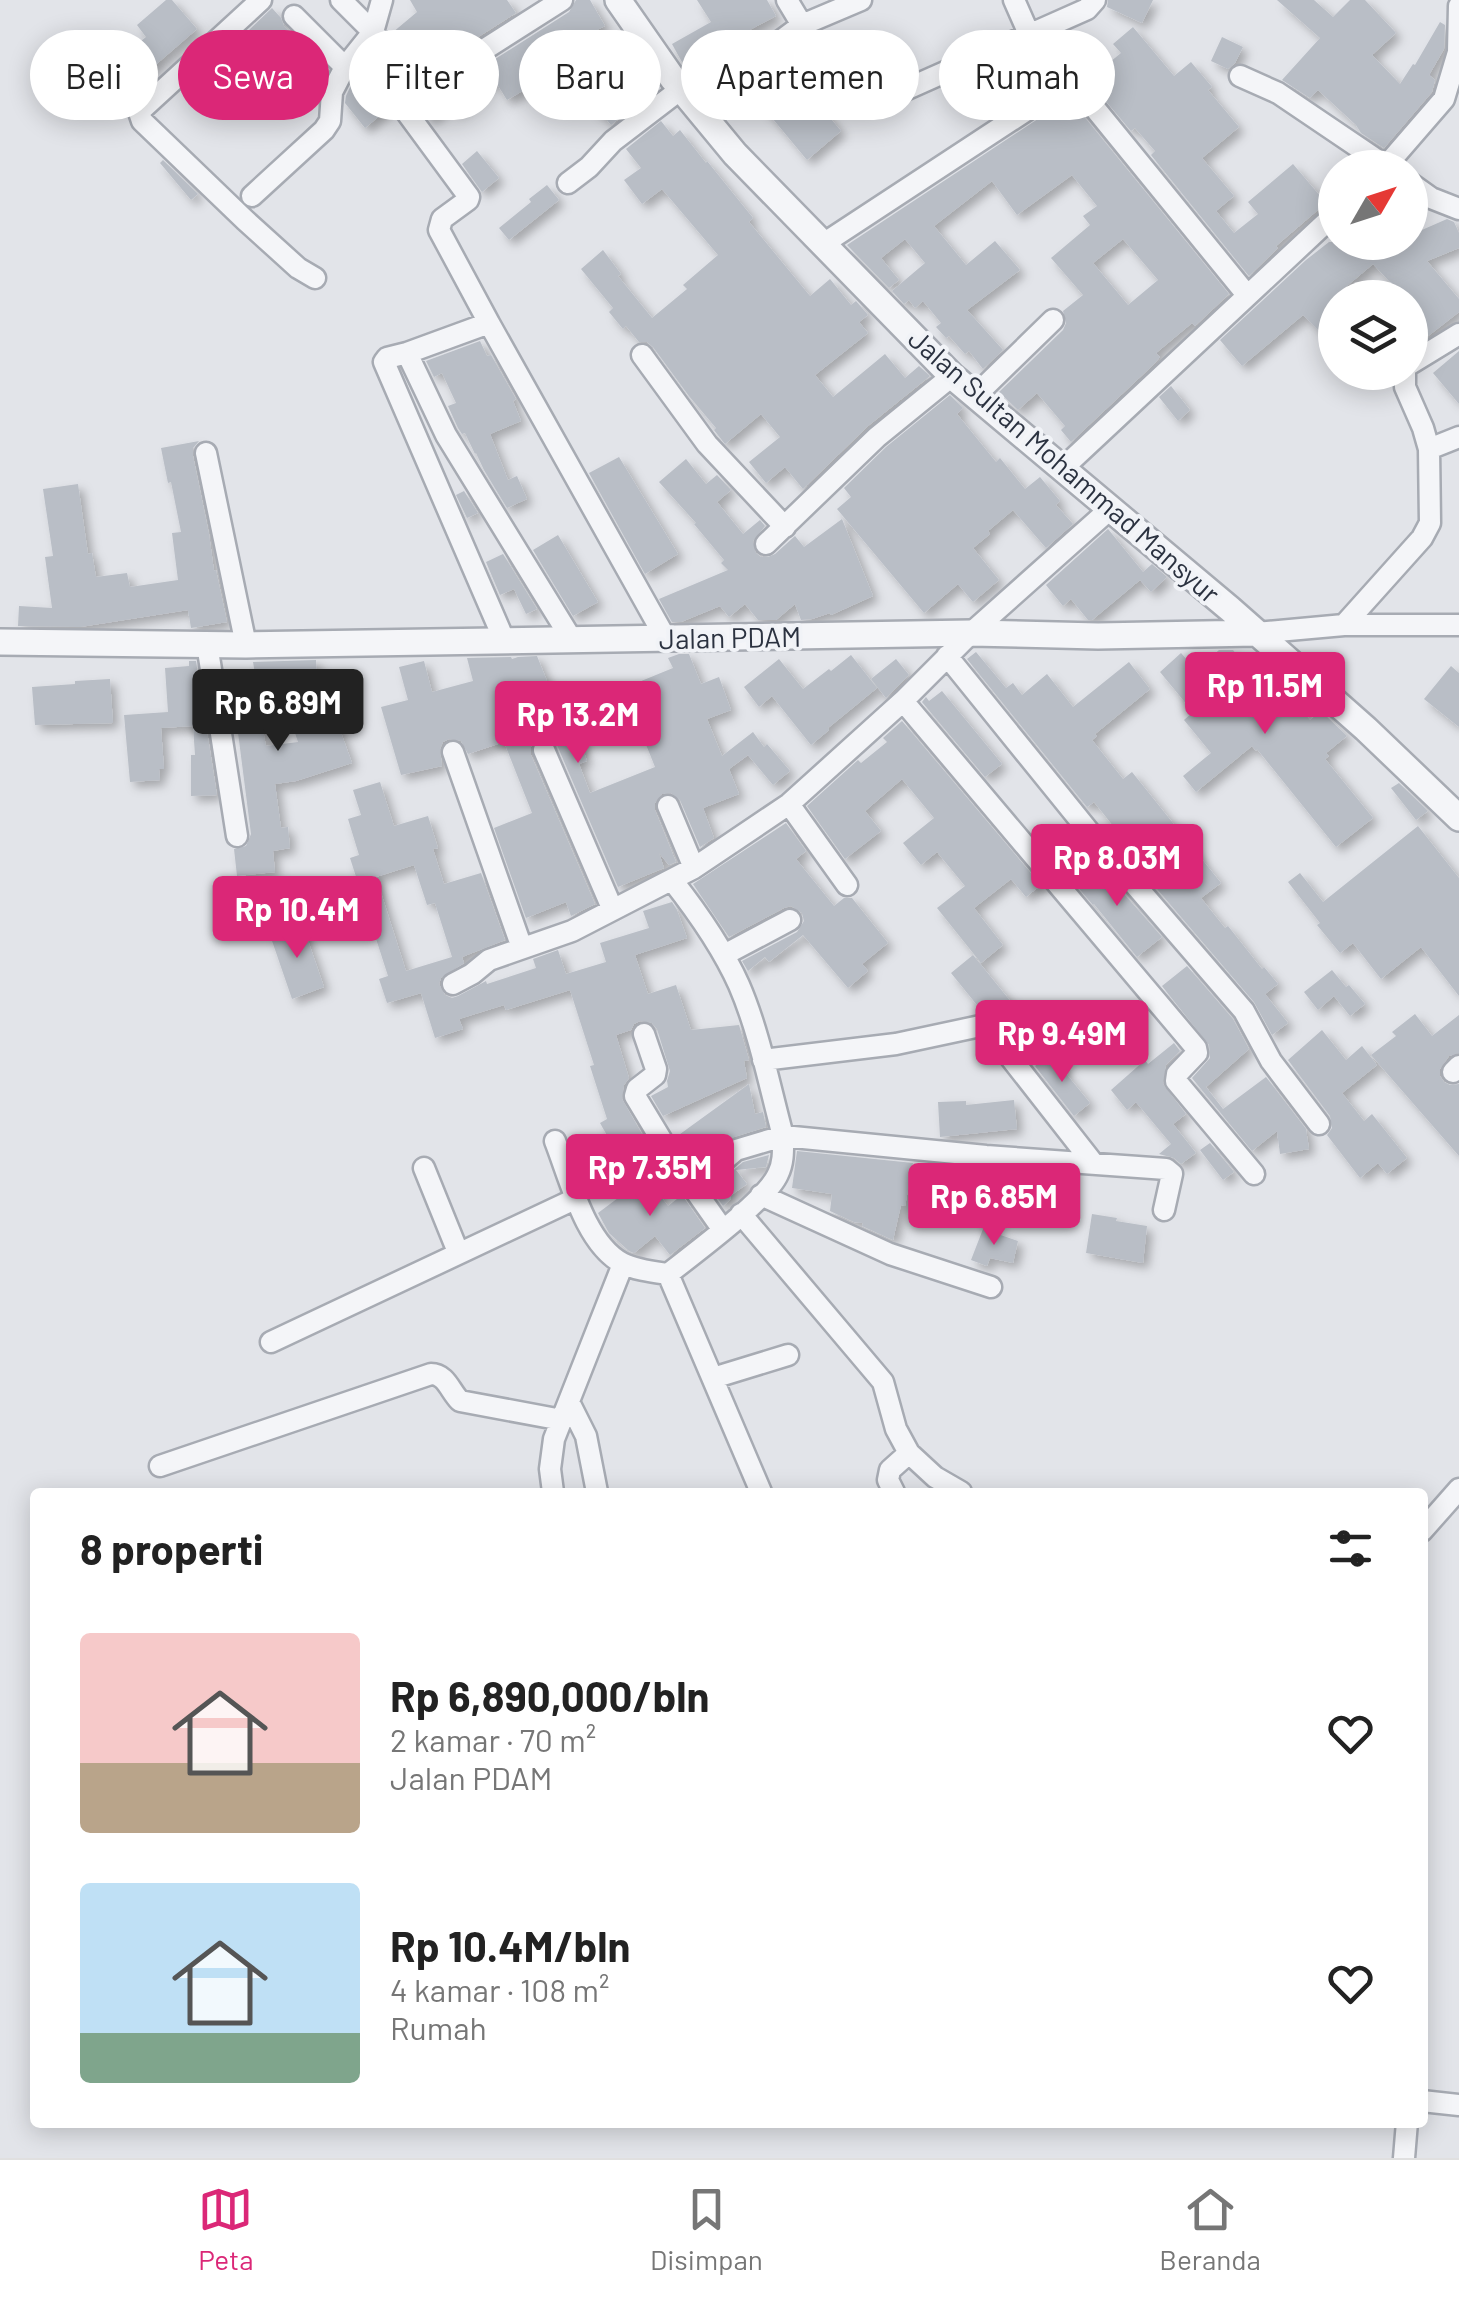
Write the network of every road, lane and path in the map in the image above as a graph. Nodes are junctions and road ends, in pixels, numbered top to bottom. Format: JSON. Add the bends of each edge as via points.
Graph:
{"nodes":[{"id":1,"x":261,"y":0,"type":"edge"},
{"id":2,"x":341,"y":0,"type":"edge"},
{"id":3,"x":382,"y":0,"type":"edge"},
{"id":4,"x":562,"y":0,"type":"edge"},
{"id":5,"x":618,"y":0,"type":"edge"},
{"id":6,"x":787,"y":0,"type":"edge"},
{"id":7,"x":862,"y":0,"type":"edge"},
{"id":8,"x":1014,"y":0,"type":"edge"},
{"id":9,"x":1095,"y":0,"type":"edge"},
{"id":10,"x":1459,"y":6,"type":"edge"},
{"id":11,"x":294,"y":16,"type":"dead end"},
{"id":12,"x":802,"y":25,"type":"junction"},
{"id":13,"x":371,"y":30,"type":"edge"},
{"id":14,"x":374,"y":30,"type":"edge"},
{"id":15,"x":794,"y":30,"type":"edge"},
{"id":16,"x":1028,"y":30,"type":"edge"},
{"id":17,"x":1039,"y":30,"type":"edge"},
{"id":18,"x":499,"y":40,"type":"edge"},
{"id":19,"x":1458,"y":52,"type":"edge"},
{"id":20,"x":349,"y":62,"type":"edge"},
{"id":21,"x":345,"y":67,"type":"junction"},
{"id":22,"x":939,"y":75,"type":"edge"},
{"id":23,"x":1240,"y":76,"type":"dead end"},
{"id":24,"x":681,"y":87,"type":"edge"},
{"id":25,"x":681,"y":101,"type":"edge"},
{"id":26,"x":413,"y":120,"type":"edge"},
{"id":27,"x":707,"y":120,"type":"edge"},
{"id":28,"x":1361,"y":150,"type":"edge"},
{"id":29,"x":1400,"y":150,"type":"edge"},
{"id":30,"x":568,"y":183,"type":"dead end"},
{"id":31,"x":252,"y":196,"type":"dead end"},
{"id":32,"x":1428,"y":196,"type":"edge"},
{"id":33,"x":1459,"y":210,"type":"edge"},
{"id":34,"x":1318,"y":230,"type":"edge"},
{"id":35,"x":824,"y":244,"type":"junction"},
{"id":36,"x":315,"y":278,"type":"dead end"},
{"id":37,"x":1247,"y":295,"type":"junction"},
{"id":38,"x":1053,"y":320,"type":"dead end"},
{"id":39,"x":489,"y":323,"type":"junction"},
{"id":40,"x":1459,"y":334,"type":"edge"},
{"id":41,"x":407,"y":353,"type":"junction"},
{"id":42,"x":1428,"y":353,"type":"edge"},
{"id":43,"x":642,"y":355,"type":"dead end"},
{"id":44,"x":952,"y":376,"type":"junction"},
{"id":45,"x":1406,"y":390,"type":"edge"},
{"id":46,"x":975,"y":396,"type":"junction"},
{"id":47,"x":1459,"y":437,"type":"edge"},
{"id":48,"x":1429,"y":449,"type":"junction"},
{"id":49,"x":206,"y":453,"type":"dead end"},
{"id":50,"x":1062,"y":468,"type":"junction"},
{"id":51,"x":1110,"y":509,"type":"junction"},
{"id":52,"x":784,"y":526,"type":"junction"},
{"id":53,"x":766,"y":544,"type":"dead end"},
{"id":54,"x":1344,"y":625,"type":"junction"},
{"id":55,"x":1459,"y":625,"type":"edge"},
{"id":56,"x":1256,"y":632,"type":"junction"},
{"id":57,"x":971,"y":633,"type":"junction"},
{"id":58,"x":666,"y":639,"type":"junction"},
{"id":59,"x":572,"y":640,"type":"junction"},
{"id":60,"x":10,"y":642,"type":"edge"},
{"id":61,"x":505,"y":642,"type":"junction"},
{"id":62,"x":207,"y":644,"type":"junction"},
{"id":63,"x":246,"y":645,"type":"junction"},
{"id":64,"x":947,"y":656,"type":"junction"},
{"id":65,"x":903,"y":701,"type":"junction"},
{"id":66,"x":544,"y":750,"type":"dead end"},
{"id":67,"x":452,"y":752,"type":"dead end"},
{"id":68,"x":789,"y":804,"type":"junction"},
{"id":69,"x":668,"y":806,"type":"dead end"},
{"id":70,"x":1459,"y":818,"type":"edge"},
{"id":71,"x":237,"y":836,"type":"dead end"},
{"id":72,"x":694,"y":868,"type":"junction"},
{"id":73,"x":672,"y":880,"type":"junction"},
{"id":74,"x":847,"y":886,"type":"dead end"},
{"id":75,"x":612,"y":908,"type":"junction"},
{"id":76,"x":790,"y":920,"type":"dead end"},
{"id":77,"x":522,"y":948,"type":"junction"},
{"id":78,"x":724,"y":954,"type":"junction"},
{"id":79,"x":453,"y":984,"type":"dead end"},
{"id":80,"x":644,"y":1034,"type":"dead end"},
{"id":81,"x":763,"y":1060,"type":"junction"},
{"id":82,"x":1319,"y":1124,"type":"dead end"},
{"id":83,"x":783,"y":1136,"type":"junction"},
{"id":84,"x":555,"y":1141,"type":"dead end"},
{"id":85,"x":1093,"y":1164,"type":"junction"},
{"id":86,"x":424,"y":1168,"type":"dead end"},
{"id":87,"x":1254,"y":1174,"type":"dead end"},
{"id":88,"x":692,"y":1187,"type":"junction"},
{"id":89,"x":761,"y":1195,"type":"junction"},
{"id":90,"x":577,"y":1198,"type":"junction"},
{"id":91,"x":1164,"y":1210,"type":"dead end"},
{"id":92,"x":741,"y":1214,"type":"junction"},
{"id":93,"x":723,"y":1230,"type":"junction"},
{"id":94,"x":458,"y":1252,"type":"junction"},
{"id":95,"x":623,"y":1264,"type":"junction"},
{"id":96,"x":668,"y":1274,"type":"junction"},
{"id":97,"x":991,"y":1288,"type":"dead end"},
{"id":98,"x":271,"y":1342,"type":"dead end"},
{"id":99,"x":788,"y":1356,"type":"dead end"},
{"id":100,"x":713,"y":1378,"type":"junction"},
{"id":101,"x":566,"y":1411,"type":"junction"},
{"id":102,"x":909,"y":1453,"type":"junction"},
{"id":103,"x":160,"y":1466,"type":"dead end"},
{"id":104,"x":551,"y":1488,"type":"edge"},
{"id":105,"x":596,"y":1488,"type":"edge"},
{"id":106,"x":759,"y":1488,"type":"edge"},
{"id":107,"x":892,"y":1488,"type":"edge"},
{"id":108,"x":954,"y":1488,"type":"edge"},
{"id":109,"x":1459,"y":1489,"type":"edge"},
{"id":110,"x":1428,"y":1523,"type":"edge"},
{"id":111,"x":1428,"y":2101,"type":"edge"},
{"id":112,"x":1459,"y":2104,"type":"edge"},
{"id":113,"x":1406,"y":2128,"type":"edge"},
{"id":114,"x":1404,"y":2158,"type":"edge"}],
"edges":[{"from":1,"to":36,"type":"street","via":[[139,112],[245,220]]},
{"from":2,"to":13,"type":"street"},
{"from":3,"to":14,"type":"street"},
{"from":4,"to":18,"type":"street"},
{"from":5,"to":24,"type":"street","name":"Jalan Sultan Mohammad Mansyur"},
{"from":6,"to":12,"type":"street"},
{"from":7,"to":12,"type":"street"},
{"from":8,"to":16,"type":"street"},
{"from":9,"to":17,"type":"street"},
{"from":10,"to":19,"type":"street"},
{"from":11,"to":21,"type":"street"},
{"from":12,"to":15,"type":"street"},
{"from":12,"to":22,"type":"street","via":[[870,102]]},
{"from":19,"to":29,"type":"street","via":[[1444,99]]},
{"from":20,"to":21,"type":"street"},
{"from":21,"to":31,"type":"street","via":[[324,130]]},
{"from":23,"to":28,"type":"street","via":[[1278,93]]},
{"from":25,"to":30,"type":"street","via":[[613,141]]},
{"from":26,"to":39,"type":"street","via":[[468,193],[439,230]]},
{"from":27,"to":35,"type":"street","name":"Jalan Sultan Mohammad Mansyur"},
{"from":32,"to":33,"type":"street"},
{"from":34,"to":37,"type":"street"},
{"from":35,"to":37,"type":"street","via":[[1062,87],[1073,88]]},
{"from":35,"to":44,"type":"street","name":"Jalan Sultan Mohammad Mansyur"},
{"from":37,"to":50,"type":"street"},
{"from":38,"to":46,"type":"street"},
{"from":39,"to":41,"type":"street"},
{"from":39,"to":58,"type":"street"},
{"from":40,"to":42,"type":"street"},
{"from":41,"to":59,"type":"street","via":[[446,435]]},
{"from":41,"to":61,"type":"street","via":[[384,362]]},
{"from":43,"to":52,"type":"street","via":[[707,444]]},
{"from":44,"to":46,"type":"street","name":"Jalan Sultan Mohammad Mansyur"},
{"from":44,"to":52,"type":"street"},
{"from":45,"to":48,"type":"street"},
{"from":46,"to":50,"type":"street","name":"Jalan Sultan Mohammad Mansyur"},
{"from":47,"to":48,"type":"street"},
{"from":48,"to":54,"type":"street","via":[[1430,523]]},
{"from":49,"to":63,"type":"street"},
{"from":50,"to":51,"type":"street","name":"Jalan Sultan Mohammad Mansyur"},
{"from":51,"to":56,"type":"street","name":"Jalan Sultan Mohammad Mansyur"},
{"from":51,"to":57,"type":"street"},
{"from":52,"to":53,"type":"street"},
{"from":54,"to":55,"type":"street","name":"Jalan PDAM"},
{"from":54,"to":56,"type":"street","name":"Jalan PDAM"},
{"from":56,"to":57,"type":"street","name":"Jalan PDAM"},
{"from":56,"to":70,"type":"street","name":"Jalan Sultan Mohammad Mansyur"},
{"from":57,"to":58,"type":"street","name":"Jalan PDAM"},
{"from":57,"to":64,"type":"street"},
{"from":58,"to":59,"type":"street","name":"Jalan PDAM"},
{"from":59,"to":61,"type":"street","name":"Jalan PDAM"},
{"from":60,"to":62,"type":"street","name":"Jalan PDAM"},
{"from":61,"to":63,"type":"street","name":"Jalan PDAM"},
{"from":62,"to":63,"type":"street","name":"Jalan PDAM"},
{"from":62,"to":71,"type":"street"},
{"from":64,"to":65,"type":"street"},
{"from":64,"to":82,"type":"street","via":[[1244,1011],[1271,1061]]},
{"from":65,"to":68,"type":"street"},
{"from":65,"to":87,"type":"street","via":[[1196,1048],[1176,1081]]},
{"from":66,"to":75,"type":"street"},
{"from":67,"to":77,"type":"street"},
{"from":68,"to":72,"type":"street"},
{"from":68,"to":74,"type":"street"},
{"from":69,"to":72,"type":"street"},
{"from":72,"to":73,"type":"street"},
{"from":73,"to":75,"type":"street"},
{"from":73,"to":78,"type":"street"},
{"from":75,"to":77,"type":"street"},
{"from":76,"to":78,"type":"street"},
{"from":77,"to":79,"type":"street"},
{"from":78,"to":81,"type":"street"},
{"from":80,"to":88,"type":"street","via":[[655,1074],[635,1096]]},
{"from":81,"to":83,"type":"street"},
{"from":81,"to":85,"type":"street","via":[[985,1025]]},
{"from":83,"to":85,"type":"street"},
{"from":83,"to":88,"type":"street","via":[[736,1150]]},
{"from":83,"to":89,"type":"street","via":[[777,1178]]},
{"from":84,"to":90,"type":"street"},
{"from":85,"to":91,"type":"street","via":[[1170,1170]]},
{"from":86,"to":94,"type":"street"},
{"from":88,"to":93,"type":"street"},
{"from":89,"to":92,"type":"street"},
{"from":89,"to":97,"type":"street","via":[[890,1254]]},
{"from":90,"to":94,"type":"street"},
{"from":90,"to":95,"type":"street","via":[[590,1231]]},
{"from":92,"to":93,"type":"street"},
{"from":92,"to":102,"type":"street","via":[[884,1382]]},
{"from":93,"to":96,"type":"street"},
{"from":94,"to":98,"type":"street"},
{"from":95,"to":96,"type":"street"},
{"from":95,"to":101,"type":"street"},
{"from":96,"to":100,"type":"street"},
{"from":99,"to":100,"type":"street"},
{"from":100,"to":106,"type":"street"},
{"from":101,"to":103,"type":"street","via":[[460,1400],[445,1380],[430,1374]]},
{"from":101,"to":104,"type":"street","via":[[554,1439]]},
{"from":101,"to":105,"type":"street","via":[[586,1436]]},
{"from":102,"to":107,"type":"street","via":[[890,1470]]},
{"from":102,"to":108,"type":"street"},
{"from":109,"to":110,"type":"street"},
{"from":111,"to":112,"type":"street"},
{"from":113,"to":114,"type":"street"}]}
